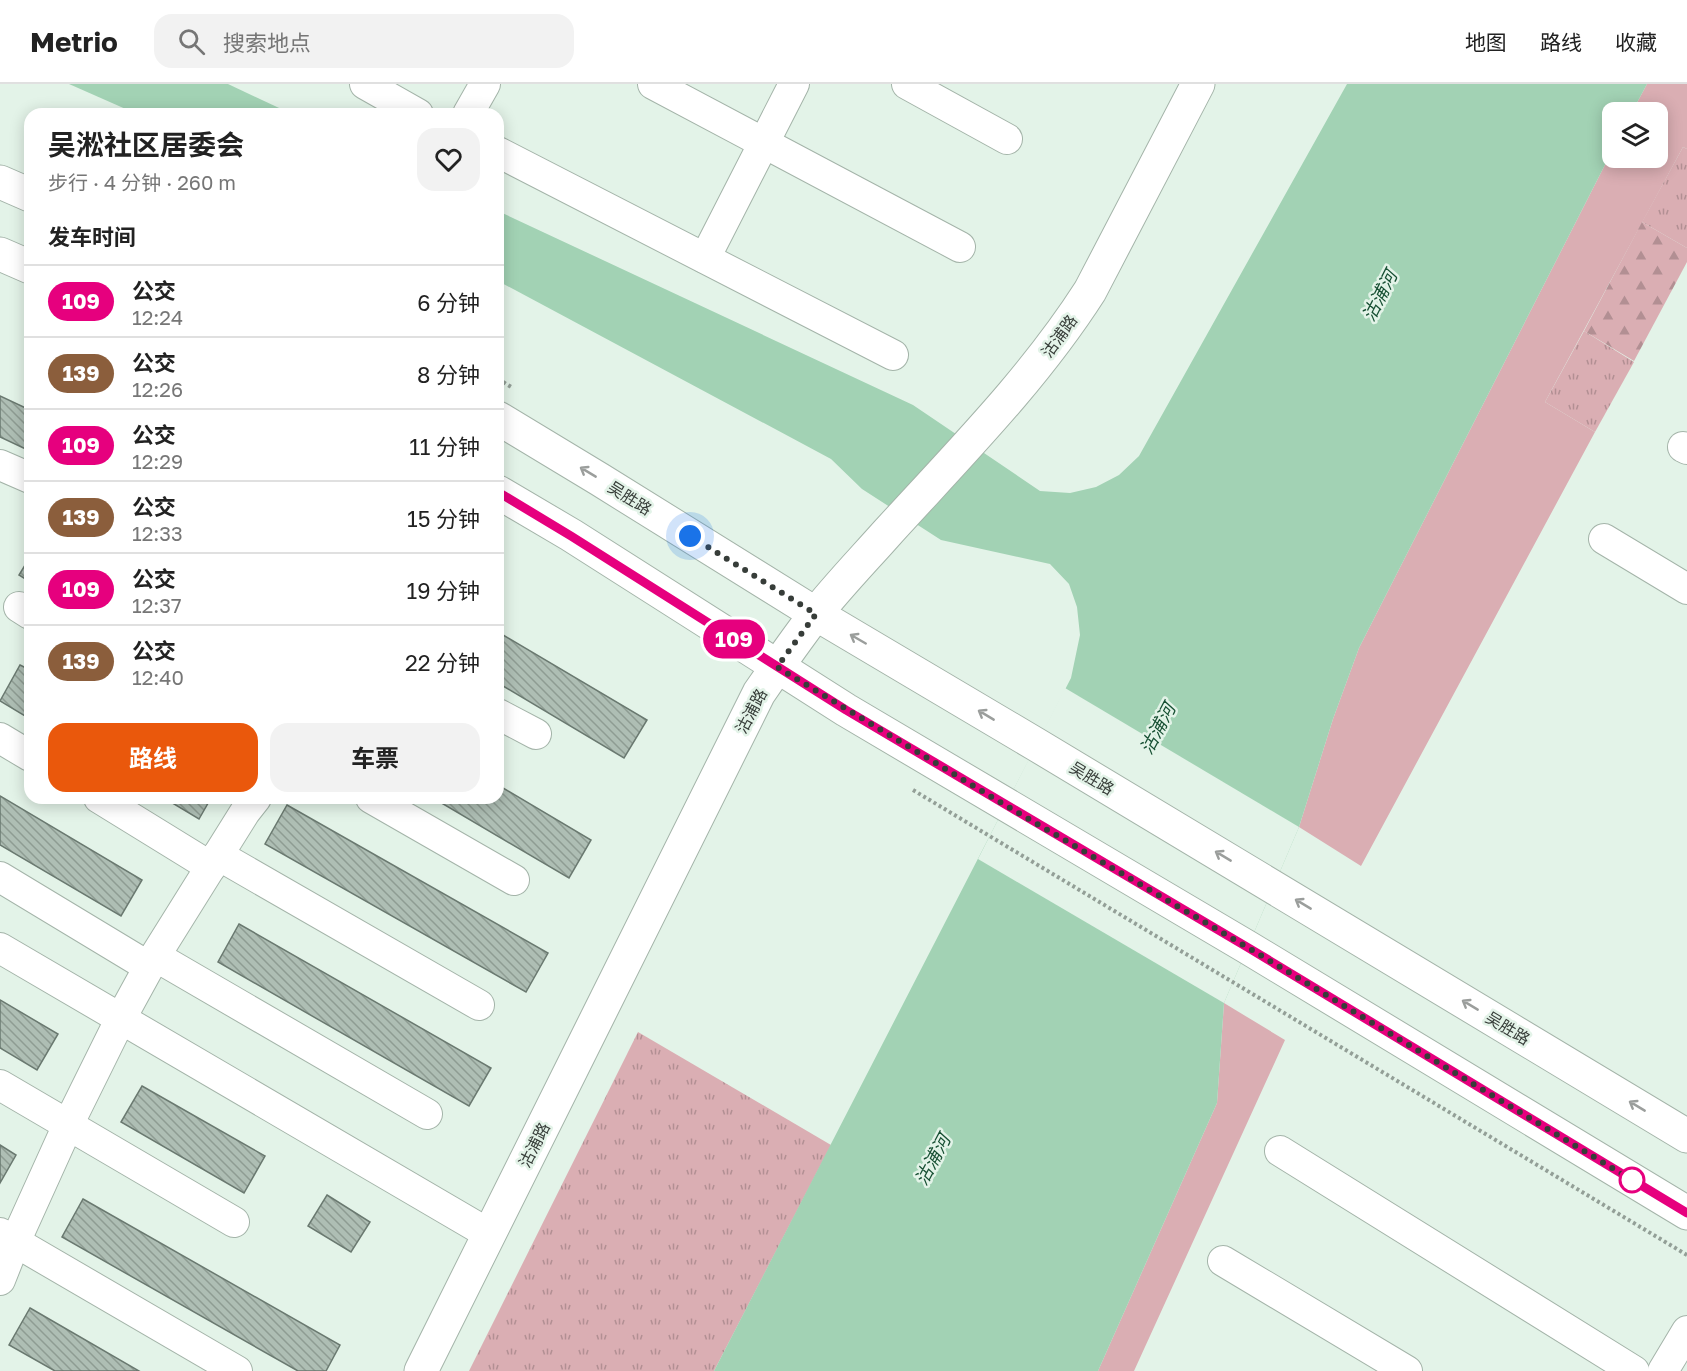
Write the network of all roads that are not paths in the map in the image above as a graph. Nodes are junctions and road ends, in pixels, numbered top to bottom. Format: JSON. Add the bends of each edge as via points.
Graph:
{"nodes":[{"id":1,"x":365,"y":84,"type":"edge"},
{"id":2,"x":484,"y":84,"type":"edge"},
{"id":3,"x":653,"y":84,"type":"edge"},
{"id":4,"x":794,"y":84,"type":"edge"},
{"id":5,"x":907,"y":84,"type":"edge"},
{"id":6,"x":1198,"y":84,"type":"edge"},
{"id":7,"x":407,"y":108,"type":"edge"},
{"id":8,"x":471,"y":108,"type":"edge"},
{"id":9,"x":1007,"y":139,"type":"dead end"},
{"id":10,"x":764,"y":143,"type":"junction"},
{"id":11,"x":504,"y":155,"type":"edge"},
{"id":12,"x":0,"y":182,"type":"edge"},
{"id":13,"x":24,"y":192,"type":"edge"},
{"id":14,"x":960,"y":247,"type":"dead end"},
{"id":15,"x":0,"y":254,"type":"edge"},
{"id":16,"x":705,"y":258,"type":"junction"},
{"id":17,"x":24,"y":264,"type":"edge"},
{"id":18,"x":893,"y":355,"type":"dead end"},
{"id":19,"x":504,"y":422,"type":"edge"},
{"id":20,"x":0,"y":465,"type":"edge"},
{"id":21,"x":24,"y":475,"type":"edge"},
{"id":22,"x":504,"y":496,"type":"edge"},
{"id":23,"x":1604,"y":539,"type":"dead end"},
{"id":24,"x":1687,"y":589,"type":"edge"},
{"id":25,"x":816,"y":614,"type":"junction"},
{"id":26,"x":777,"y":667,"type":"junction"},
{"id":27,"x":504,"y":717,"type":"edge"},
{"id":28,"x":536,"y":734,"type":"dead end"},
{"id":29,"x":0,"y":738,"type":"edge"},
{"id":30,"x":24,"y":752,"type":"edge"},
{"id":31,"x":110,"y":804,"type":"edge"},
{"id":32,"x":251,"y":804,"type":"edge"},
{"id":33,"x":381,"y":804,"type":"edge"},
{"id":34,"x":214,"y":861,"type":"junction"},
{"id":35,"x":0,"y":877,"type":"edge"},
{"id":36,"x":514,"y":880,"type":"dead end"},
{"id":37,"x":0,"y":948,"type":"edge"},
{"id":38,"x":152,"y":961,"type":"junction"},
{"id":39,"x":479,"y":1005,"type":"dead end"},
{"id":40,"x":122,"y":1018,"type":"junction"},
{"id":41,"x":0,"y":1085,"type":"edge"},
{"id":42,"x":427,"y":1114,"type":"dead end"},
{"id":43,"x":68,"y":1125,"type":"junction"},
{"id":44,"x":1687,"y":1136,"type":"edge"},
{"id":45,"x":1280,"y":1151,"type":"dead end"},
{"id":46,"x":1687,"y":1213,"type":"edge"},
{"id":47,"x":234,"y":1222,"type":"dead end"},
{"id":48,"x":489,"y":1234,"type":"junction"},
{"id":49,"x":7,"y":1237,"type":"edge"},
{"id":50,"x":1223,"y":1261,"type":"dead end"},
{"id":51,"x":0,"y":1280,"type":"edge"},
{"id":52,"x":1687,"y":1330,"type":"edge"},
{"id":53,"x":237,"y":1371,"type":"edge"},
{"id":54,"x":421,"y":1371,"type":"edge"},
{"id":55,"x":1407,"y":1371,"type":"edge"},
{"id":56,"x":1634,"y":1371,"type":"edge"},
{"id":57,"x":1663,"y":1371,"type":"edge"}],
"edges":[{"from":1,"to":7,"type":"street"},
{"from":2,"to":8,"type":"street"},
{"from":3,"to":10,"type":"street"},
{"from":4,"to":10,"type":"street"},
{"from":5,"to":9,"type":"street"},
{"from":6,"to":25,"type":"main road","name":"沽浦路","via":[[1090,291],[1046,355]]},
{"from":10,"to":14,"type":"street"},
{"from":10,"to":16,"type":"street"},
{"from":11,"to":16,"type":"street"},
{"from":12,"to":13,"type":"main road"},
{"from":15,"to":17,"type":"main road"},
{"from":16,"to":18,"type":"street"},
{"from":25,"to":19,"type":"main road","name":"吴胜路","one_way":true},
{"from":20,"to":21,"type":"street"},
{"from":22,"to":26,"type":"main road"},
{"from":23,"to":24,"type":"street"},
{"from":25,"to":26,"type":"main road","name":"沽浦路"},
{"from":44,"to":25,"type":"main road","name":"吴胜路","one_way":true},
{"from":26,"to":46,"type":"main road"},
{"from":26,"to":48,"type":"main road","name":"沽浦路","via":[[759,693]]},
{"from":27,"to":28,"type":"street"},
{"from":29,"to":30,"type":"street"},
{"from":31,"to":34,"type":"street"},
{"from":32,"to":34,"type":"street"},
{"from":33,"to":36,"type":"street"},
{"from":34,"to":38,"type":"street"},
{"from":34,"to":39,"type":"street"},
{"from":35,"to":38,"type":"street"},
{"from":37,"to":40,"type":"street"},
{"from":38,"to":40,"type":"street"},
{"from":38,"to":42,"type":"street"},
{"from":40,"to":43,"type":"street"},
{"from":40,"to":48,"type":"street"},
{"from":41,"to":43,"type":"street"},
{"from":43,"to":47,"type":"street"},
{"from":43,"to":49,"type":"street"},
{"from":45,"to":56,"type":"street"},
{"from":48,"to":54,"type":"main road","name":"沽浦路"},
{"from":49,"to":51,"type":"street"},
{"from":49,"to":53,"type":"street"},
{"from":50,"to":55,"type":"street"},
{"from":52,"to":57,"type":"street"}]}
